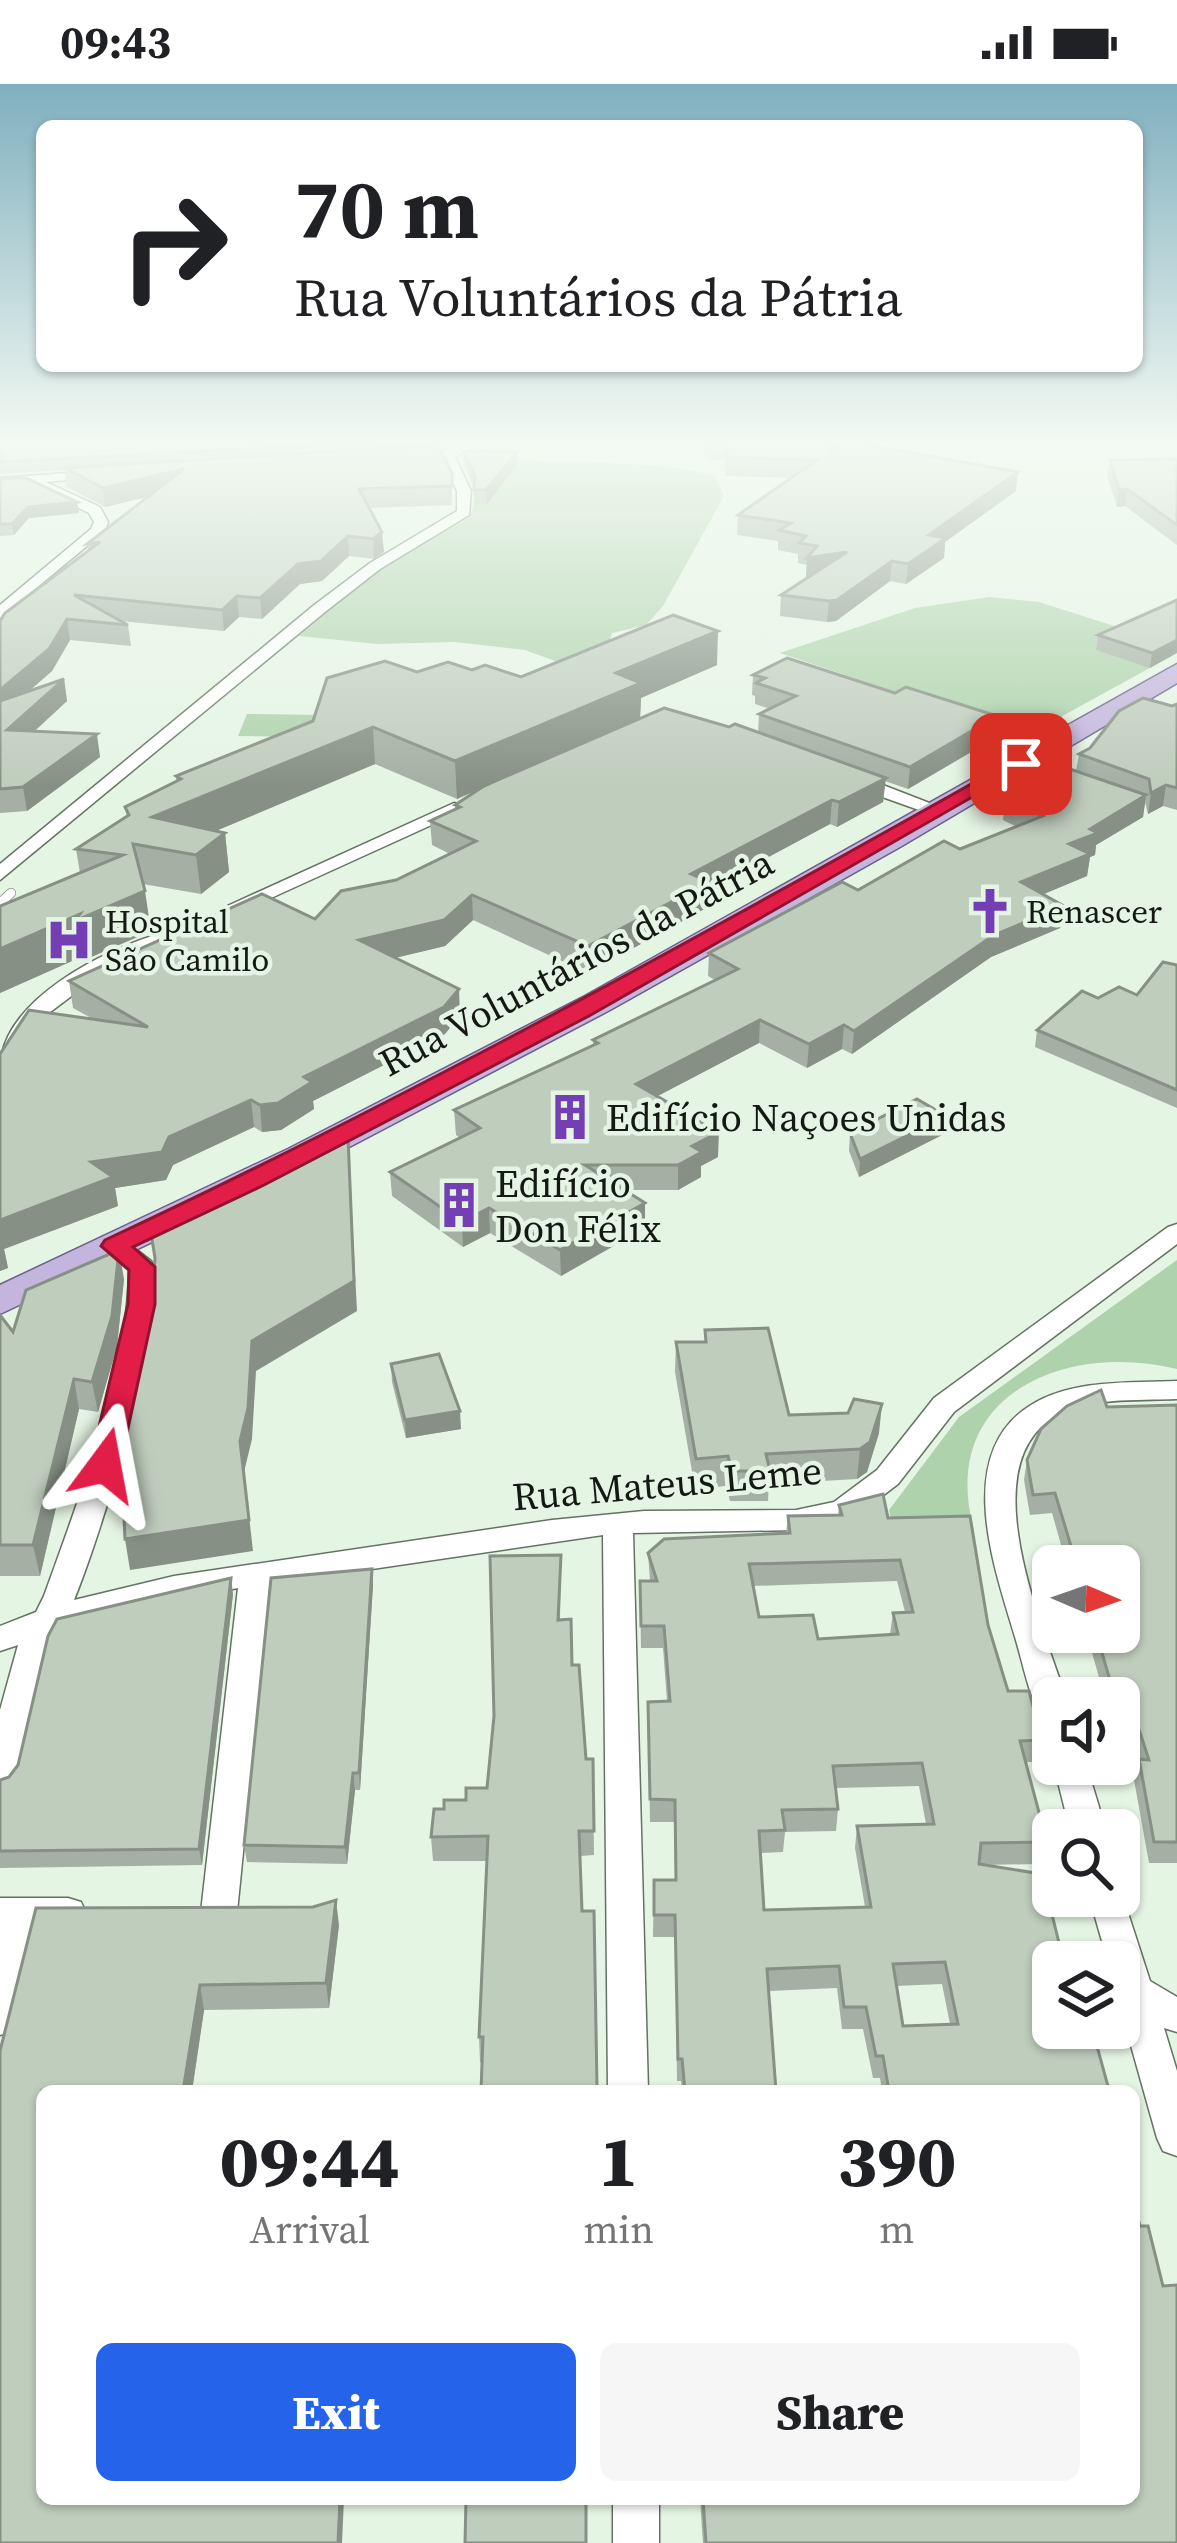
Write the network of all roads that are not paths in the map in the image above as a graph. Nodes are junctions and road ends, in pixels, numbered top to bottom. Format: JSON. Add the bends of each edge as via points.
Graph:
{"nodes":[{"id":1,"x":66,"y":558,"type":"edge"},
{"id":2,"x":389,"y":558,"type":"edge"},
{"id":3,"x":0,"y":613,"type":"edge"},
{"id":4,"x":1177,"y":672,"type":"edge"},
{"id":5,"x":839,"y":775,"type":"edge"},
{"id":6,"x":473,"y":802,"type":"edge"},
{"id":7,"x":940,"y":811,"type":"junction"},
{"id":8,"x":0,"y":874,"type":"edge"},
{"id":9,"x":11,"y":893,"type":"dead end"},
{"id":10,"x":0,"y":903,"type":"edge"},
{"id":11,"x":219,"y":914,"type":"edge"},
{"id":12,"x":176,"y":933,"type":"edge"},
{"id":13,"x":0,"y":1063,"type":"edge"},
{"id":14,"x":1177,"y":1232,"type":"edge"},
{"id":15,"x":115,"y":1246,"type":"junction"},
{"id":16,"x":0,"y":1300,"type":"edge"},
{"id":17,"x":1177,"y":1390,"type":"edge"},
{"id":18,"x":618,"y":1523,"type":"junction"},
{"id":19,"x":255,"y":1575,"type":"junction"},
{"id":20,"x":46,"y":1618,"type":"junction"},
{"id":21,"x":0,"y":1639,"type":"edge"},
{"id":22,"x":1044,"y":1677,"type":"edge"},
{"id":23,"x":0,"y":1780,"type":"edge"},
{"id":24,"x":176,"y":1912,"type":"edge"},
{"id":25,"x":219,"y":1912,"type":"junction"},
{"id":26,"x":258,"y":1912,"type":"edge"},
{"id":27,"x":111,"y":1913,"type":"edge"},
{"id":28,"x":12,"y":1914,"type":"edge"},
{"id":29,"x":1140,"y":1994,"type":"edge"},
{"id":30,"x":1140,"y":2011,"type":"edge"},
{"id":31,"x":1177,"y":2016,"type":"edge"},
{"id":32,"x":0,"y":2019,"type":"edge"},
{"id":33,"x":628,"y":2085,"type":"edge"},
{"id":34,"x":1177,"y":2138,"type":"edge"},
{"id":35,"x":636,"y":2505,"type":"edge"},
{"id":36,"x":636,"y":2543,"type":"edge"}],
"edges":[{"from":1,"to":3,"type":"street"},
{"from":2,"to":8,"type":"street"},
{"from":4,"to":7,"type":"main road","name":"Rua Voluntários da Pátria","via":[[1032,769]]},
{"from":5,"to":7,"type":"street"},
{"from":6,"to":11,"type":"street"},
{"from":7,"to":15,"type":"main road","name":"Rua Voluntários da Pátria","via":[[581,1011]]},
{"from":9,"to":10,"type":"lane"},
{"from":12,"to":13,"type":"street","via":[[90,971],[33,1014]]},
{"from":14,"to":18,"type":"street","name":"Rua Mateus Leme","via":[[944,1405],[879,1490],[842,1511]]},
{"from":15,"to":16,"type":"main road","name":"Rua Voluntários da Pátria"},
{"from":15,"to":20,"type":"street","via":[[142,1267],[142,1304],[105,1465]]},
{"from":17,"to":22,"type":"street","via":[[1075,1394],[1036,1412],[1008,1442],[997,1492]]},
{"from":18,"to":19,"type":"street","name":"Rua Mateus Leme"},
{"from":18,"to":33,"type":"street"},
{"from":19,"to":20,"type":"street","name":"Rua Mateus Leme"},
{"from":19,"to":25,"type":"street"},
{"from":20,"to":21,"type":"street","name":"Rua Mateus Leme"},
{"from":20,"to":23,"type":"street","via":[[27,1660]]},
{"from":24,"to":25,"type":"street"},
{"from":25,"to":26,"type":"street"},
{"from":27,"to":28,"type":"street"},
{"from":28,"to":32,"type":"street"},
{"from":29,"to":31,"type":"street"},
{"from":30,"to":34,"type":"street"},
{"from":35,"to":36,"type":"street"}]}
